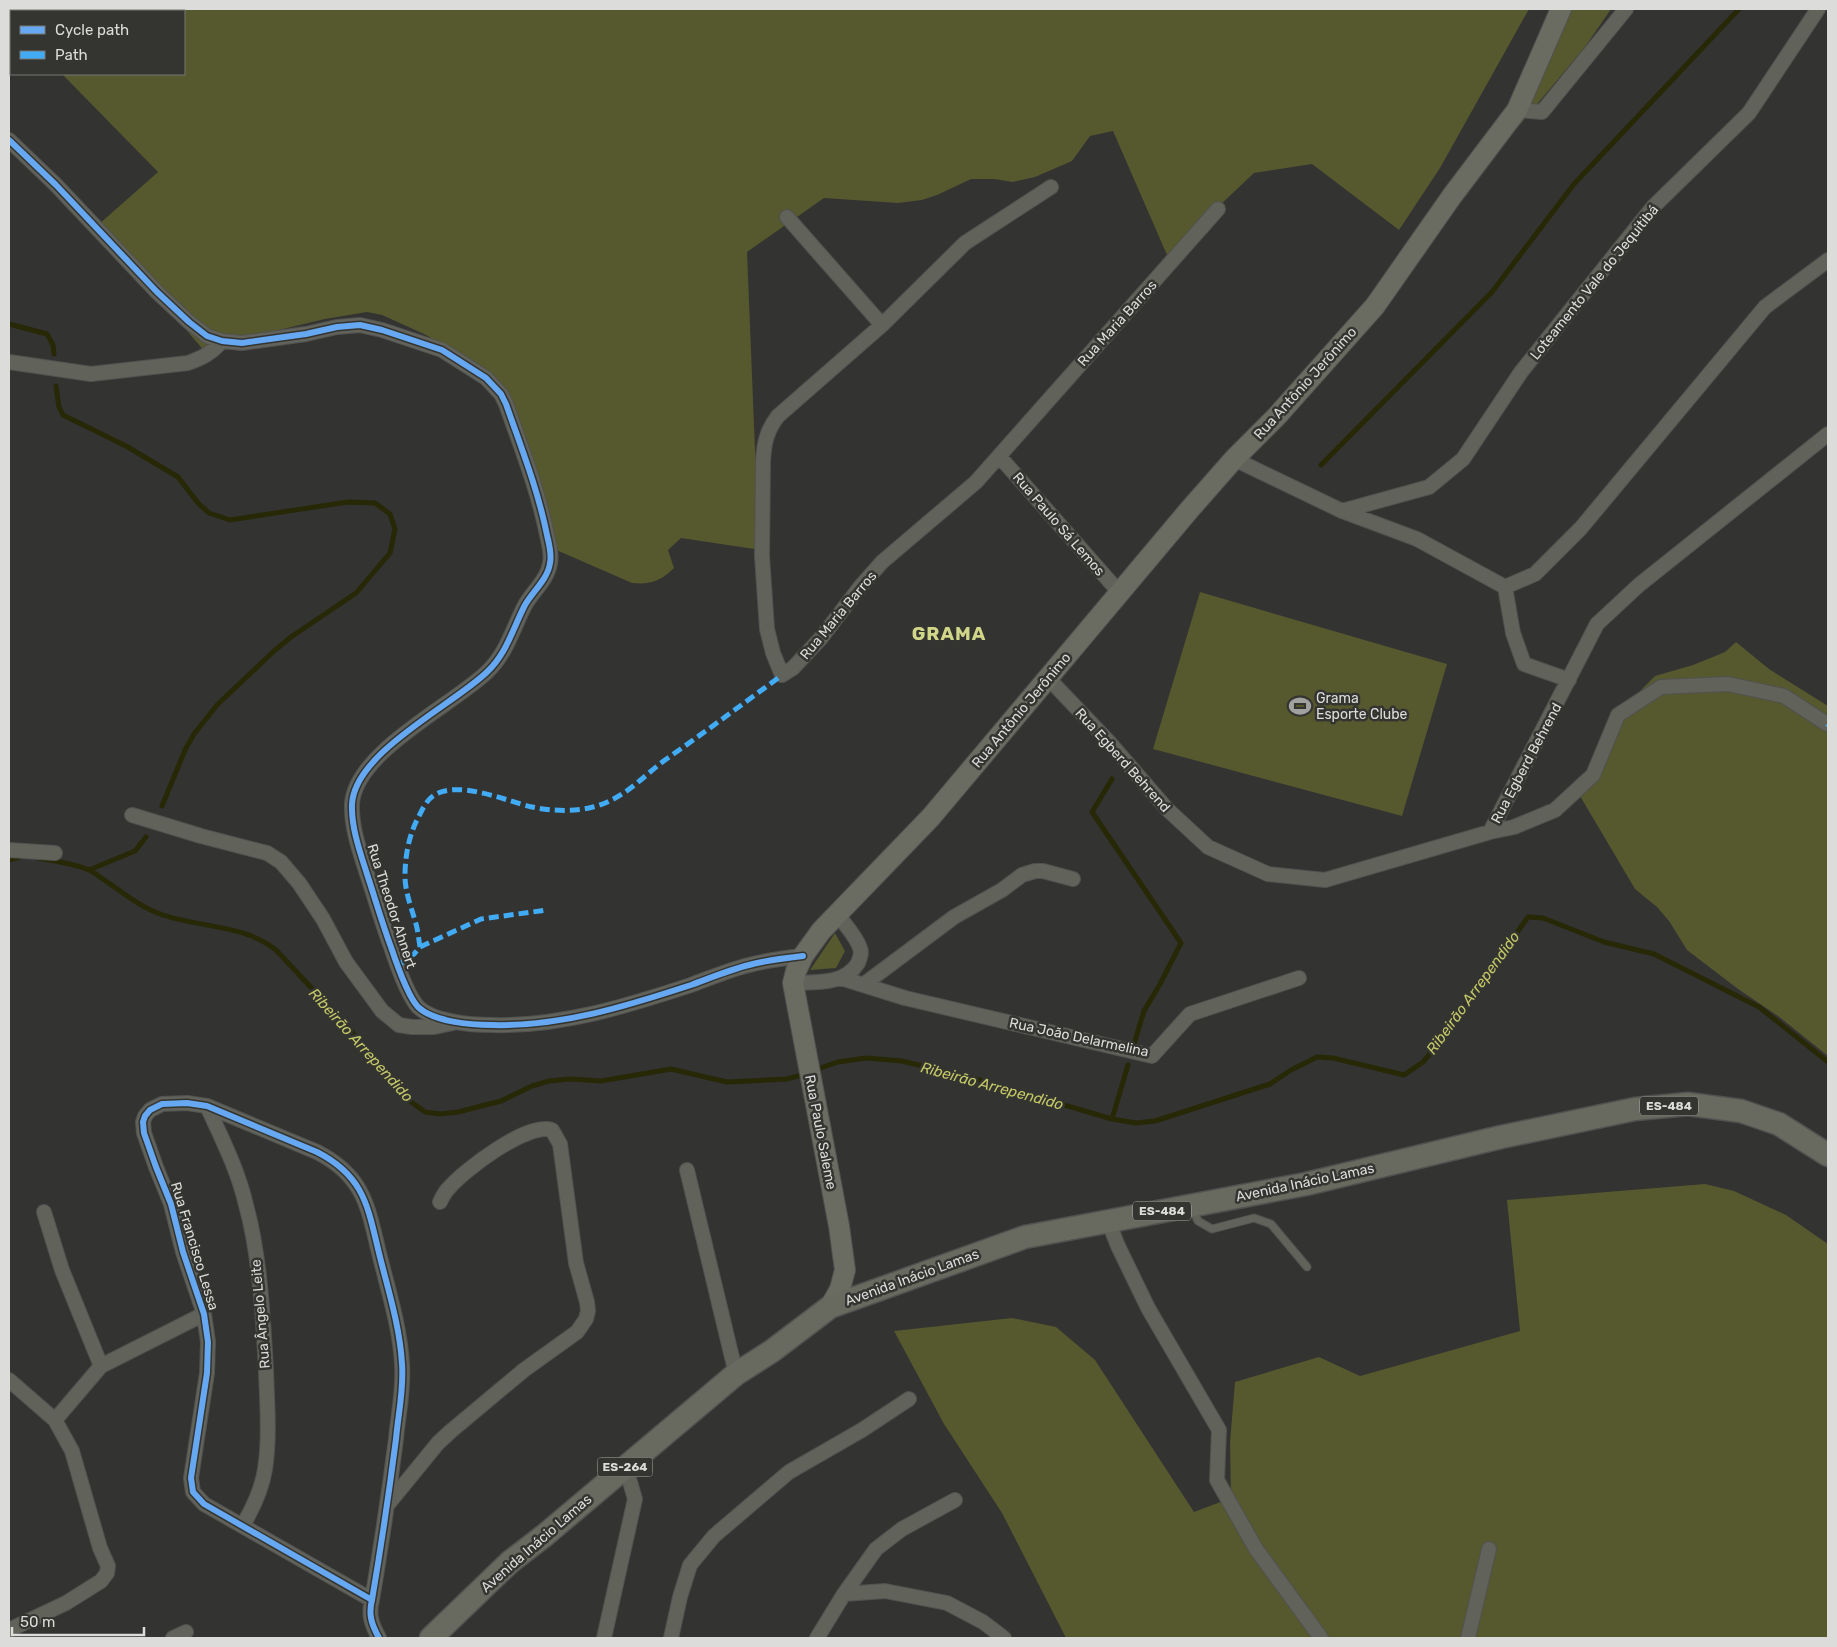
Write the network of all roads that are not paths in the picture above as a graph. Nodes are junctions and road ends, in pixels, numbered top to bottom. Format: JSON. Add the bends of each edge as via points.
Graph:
{"nodes":[{"id":1,"x":1561,"y":9,"type":"edge"},
{"id":2,"x":1626,"y":9,"type":"edge"},
{"id":3,"x":1818,"y":9,"type":"edge"},
{"id":4,"x":1517,"y":110,"type":"junction"},
{"id":5,"x":9,"y":140,"type":"edge"},
{"id":6,"x":1051,"y":187,"type":"dead end"},
{"id":7,"x":1218,"y":209,"type":"dead end"},
{"id":8,"x":787,"y":217,"type":"dead end"},
{"id":9,"x":1828,"y":260,"type":"edge"},
{"id":10,"x":882,"y":325,"type":"junction"},
{"id":11,"x":222,"y":342,"type":"junction"},
{"id":12,"x":9,"y":362,"type":"edge"},
{"id":13,"x":1828,"y":434,"type":"edge"},
{"id":14,"x":999,"y":456,"type":"junction"},
{"id":15,"x":1234,"y":459,"type":"junction"},
{"id":16,"x":1342,"y":511,"type":"junction"},
{"id":17,"x":1505,"y":587,"type":"junction"},
{"id":18,"x":1119,"y":592,"type":"junction"},
{"id":19,"x":1048,"y":678,"type":"junction"},
{"id":20,"x":1569,"y":680,"type":"junction"},
{"id":21,"x":1827,"y":724,"type":"dead end"},
{"id":22,"x":132,"y":815,"type":"dead end"},
{"id":23,"x":1490,"y":832,"type":"junction"},
{"id":24,"x":9,"y":850,"type":"edge"},
{"id":25,"x":55,"y":852,"type":"dead end"},
{"id":26,"x":1073,"y":879,"type":"dead end"},
{"id":27,"x":838,"y":915,"type":"junction"},
{"id":28,"x":803,"y":956,"type":"junction"},
{"id":29,"x":840,"y":978,"type":"junction"},
{"id":30,"x":1299,"y":978,"type":"dead end"},
{"id":31,"x":793,"y":983,"type":"junction"},
{"id":32,"x":863,"y":985,"type":"junction"},
{"id":33,"x":457,"y":1022,"type":"junction"},
{"id":34,"x":207,"y":1106,"type":"junction"},
{"id":35,"x":1828,"y":1155,"type":"edge"},
{"id":36,"x":687,"y":1170,"type":"dead end"},
{"id":37,"x":440,"y":1202,"type":"dead end"},
{"id":38,"x":1191,"y":1206,"type":"junction"},
{"id":39,"x":44,"y":1212,"type":"dead end"},
{"id":40,"x":1108,"y":1221,"type":"junction"},
{"id":41,"x":1307,"y":1268,"type":"dead end"},
{"id":42,"x":830,"y":1307,"type":"junction"},
{"id":43,"x":204,"y":1314,"type":"junction"},
{"id":44,"x":101,"y":1366,"type":"junction"},
{"id":45,"x":736,"y":1374,"type":"junction"},
{"id":46,"x":9,"y":1380,"type":"edge"},
{"id":47,"x":909,"y":1399,"type":"dead end"},
{"id":48,"x":54,"y":1420,"type":"junction"},
{"id":49,"x":624,"y":1468,"type":"junction"},
{"id":50,"x":955,"y":1500,"type":"dead end"},
{"id":51,"x":388,"y":1504,"type":"junction"},
{"id":52,"x":243,"y":1525,"type":"junction"},
{"id":53,"x":1489,"y":1549,"type":"dead end"},
{"id":54,"x":844,"y":1594,"type":"junction"},
{"id":55,"x":372,"y":1600,"type":"junction"},
{"id":56,"x":9,"y":1630,"type":"edge"},
{"id":57,"x":186,"y":1632,"type":"dead end"},
{"id":58,"x":173,"y":1638,"type":"edge"},
{"id":59,"x":379,"y":1638,"type":"edge"},
{"id":60,"x":431,"y":1638,"type":"edge"},
{"id":61,"x":604,"y":1638,"type":"edge"},
{"id":62,"x":671,"y":1638,"type":"edge"},
{"id":63,"x":817,"y":1638,"type":"edge"},
{"id":64,"x":1004,"y":1638,"type":"edge"},
{"id":65,"x":1321,"y":1638,"type":"edge"},
{"id":66,"x":1468,"y":1638,"type":"edge"}],
"edges":[{"from":1,"to":4,"type":"main road","name":"Rua Antônio Jerônimo"},
{"from":2,"to":4,"type":"street","via":[[1542,112]]},
{"from":3,"to":16,"type":"street","name":"Loteamento Vale do Jequitibá","via":[[1749,113],[1653,207],[1521,372],[1463,459],[1429,487]]},
{"from":4,"to":15,"type":"main road","name":"Rua Antônio Jerônimo","via":[[1375,306]]},
{"from":5,"to":11,"type":"street","via":[[157,292],[207,336]]},
{"from":6,"to":10,"type":"street","name":"Rua Maria Barros","via":[[965,243]]},
{"from":7,"to":14,"type":"street","name":"Rua Maria Barros"},
{"from":8,"to":10,"type":"street"},
{"from":9,"to":17,"type":"street","via":[[1765,308],[1581,528],[1535,574]]},
{"from":10,"to":14,"type":"street","name":"Rua Maria Barros","via":[[778,416],[766,436],[761,486],[762,556],[767,629],[782,675],[821,638],[882,562],[976,482]]},
{"from":11,"to":12,"type":"street","via":[[213,352],[188,363],[91,374]]},
{"from":11,"to":33,"type":"street","name":"Rua Theodor Ahnert","via":[[242,343],[360,325],[442,350],[486,378],[506,404],[538,499],[550,546],[549,568],[526,604],[505,650],[488,671],[417,723],[389,748],[360,779],[352,806],[360,853],[397,966],[416,1005],[426,1014]]},
{"from":13,"to":20,"type":"street","name":"Rua Egberd Behrend","via":[[1639,585],[1597,624]]},
{"from":14,"to":18,"type":"street","name":"Rua Paulo Sá Lemos"},
{"from":15,"to":16,"type":"street"},
{"from":15,"to":18,"type":"main road","name":"Rua Antônio Jerônimo"},
{"from":16,"to":17,"type":"street","via":[[1417,539]]},
{"from":17,"to":20,"type":"street","via":[[1524,664]]},
{"from":18,"to":19,"type":"main road","name":"Rua Antônio Jerônimo"},
{"from":19,"to":23,"type":"street","name":"Rua Egberd Behrend","via":[[1167,809],[1208,847],[1268,874],[1324,880]]},
{"from":19,"to":27,"type":"main road","name":"Rua Antônio Jerônimo","via":[[931,817]]},
{"from":20,"to":23,"type":"street","name":"Rua Egberd Behrend"},
{"from":21,"to":23,"type":"street","via":[[1784,696],[1728,684],[1661,687],[1618,715],[1593,775],[1555,810],[1514,827]]},
{"from":22,"to":33,"type":"street","via":[[274,857],[299,883],[346,962],[382,1011],[399,1024],[412,1027]]},
{"from":24,"to":25,"type":"street"},
{"from":26,"to":32,"type":"street","via":[[1043,871],[1022,875],[954,917]]},
{"from":27,"to":28,"type":"main road","name":"Rua Antônio Jerônimo","via":[[821,931]]},
{"from":27,"to":29,"type":"street","via":[[856,941],[861,956],[852,971]]},
{"from":28,"to":31,"type":"main road","name":"Rua Paulo Saleme"},
{"from":28,"to":33,"type":"street","name":"Rua Theodor Ahnert","via":[[749,965],[580,1017],[529,1024]]},
{"from":29,"to":31,"type":"street"},
{"from":29,"to":32,"type":"street","name":"Rua João Delarmelina"},
{"from":30,"to":32,"type":"street","name":"Rua João Delarmelina","via":[[1190,1014],[1152,1056],[905,998]]},
{"from":31,"to":42,"type":"main road","name":"Rua Paulo Saleme","via":[[845,1270]]},
{"from":34,"to":43,"type":"street","name":"Rua Francisco Lessa","via":[[162,1104],[145,1116],[143,1122],[156,1168],[172,1204],[183,1252]]},
{"from":34,"to":51,"type":"street","via":[[331,1160],[349,1174],[363,1195],[392,1300],[402,1359],[402,1388]]},
{"from":34,"to":52,"type":"street","name":"Rua Ângelo Leite","via":[[233,1162],[247,1206],[264,1334],[267,1457],[256,1498]]},
{"from":35,"to":38,"type":"main road","name":"Avenida Inácio Lamas","number":"ES-484","via":[[1779,1124],[1741,1111],[1688,1104],[1635,1109],[1306,1184]]},
{"from":36,"to":45,"type":"street"},
{"from":37,"to":51,"type":"street","via":[[456,1180],[494,1150],[543,1128],[552,1130],[560,1144],[576,1263],[588,1311],[577,1332],[502,1388],[438,1444]]},
{"from":38,"to":40,"type":"main road","name":"Avenida Inácio Lamas","number":"ES-484"},
{"from":38,"to":41,"type":"lane","via":[[1198,1221],[1212,1229],[1254,1218],[1271,1224]]},
{"from":39,"to":44,"type":"street","via":[[62,1270]]},
{"from":40,"to":42,"type":"main road","name":"Avenida Inácio Lamas","number":"ES-484","via":[[1025,1237]]},
{"from":40,"to":65,"type":"street","via":[[1148,1308],[1219,1430],[1217,1480],[1256,1549]]},
{"from":42,"to":45,"type":"main road","name":"Avenida Inácio Lamas","number":"ES-264"},
{"from":43,"to":44,"type":"street","name":"Rua Francisco Lessa"},
{"from":43,"to":52,"type":"street","name":"Rua Francisco Lessa","via":[[209,1359],[191,1478],[193,1492],[204,1504]]},
{"from":44,"to":48,"type":"street","name":"Rua Francisco Lessa"},
{"from":45,"to":49,"type":"main road","name":"Avenida Inácio Lamas","number":"ES-264"},
{"from":46,"to":48,"type":"street"},
{"from":47,"to":62,"type":"street","via":[[789,1472],[726,1523],[690,1565]]},
{"from":48,"to":56,"type":"street","via":[[72,1451],[108,1566],[107,1573],[101,1581],[66,1603]]},
{"from":49,"to":60,"type":"main road","name":"Avenida Inácio Lamas","number":"ES-264","via":[[510,1562]]},
{"from":49,"to":61,"type":"street","via":[[635,1500]]},
{"from":50,"to":54,"type":"street","via":[[902,1529],[876,1548]]},
{"from":51,"to":55,"type":"street"},
{"from":52,"to":55,"type":"street","name":"Rua Francisco Lessa"},
{"from":53,"to":66,"type":"street"},
{"from":54,"to":63,"type":"street"},
{"from":54,"to":64,"type":"street","via":[[885,1591],[947,1603],[983,1622]]},
{"from":55,"to":59,"type":"street","via":[[370,1616]]},
{"from":57,"to":58,"type":"street"}]}
